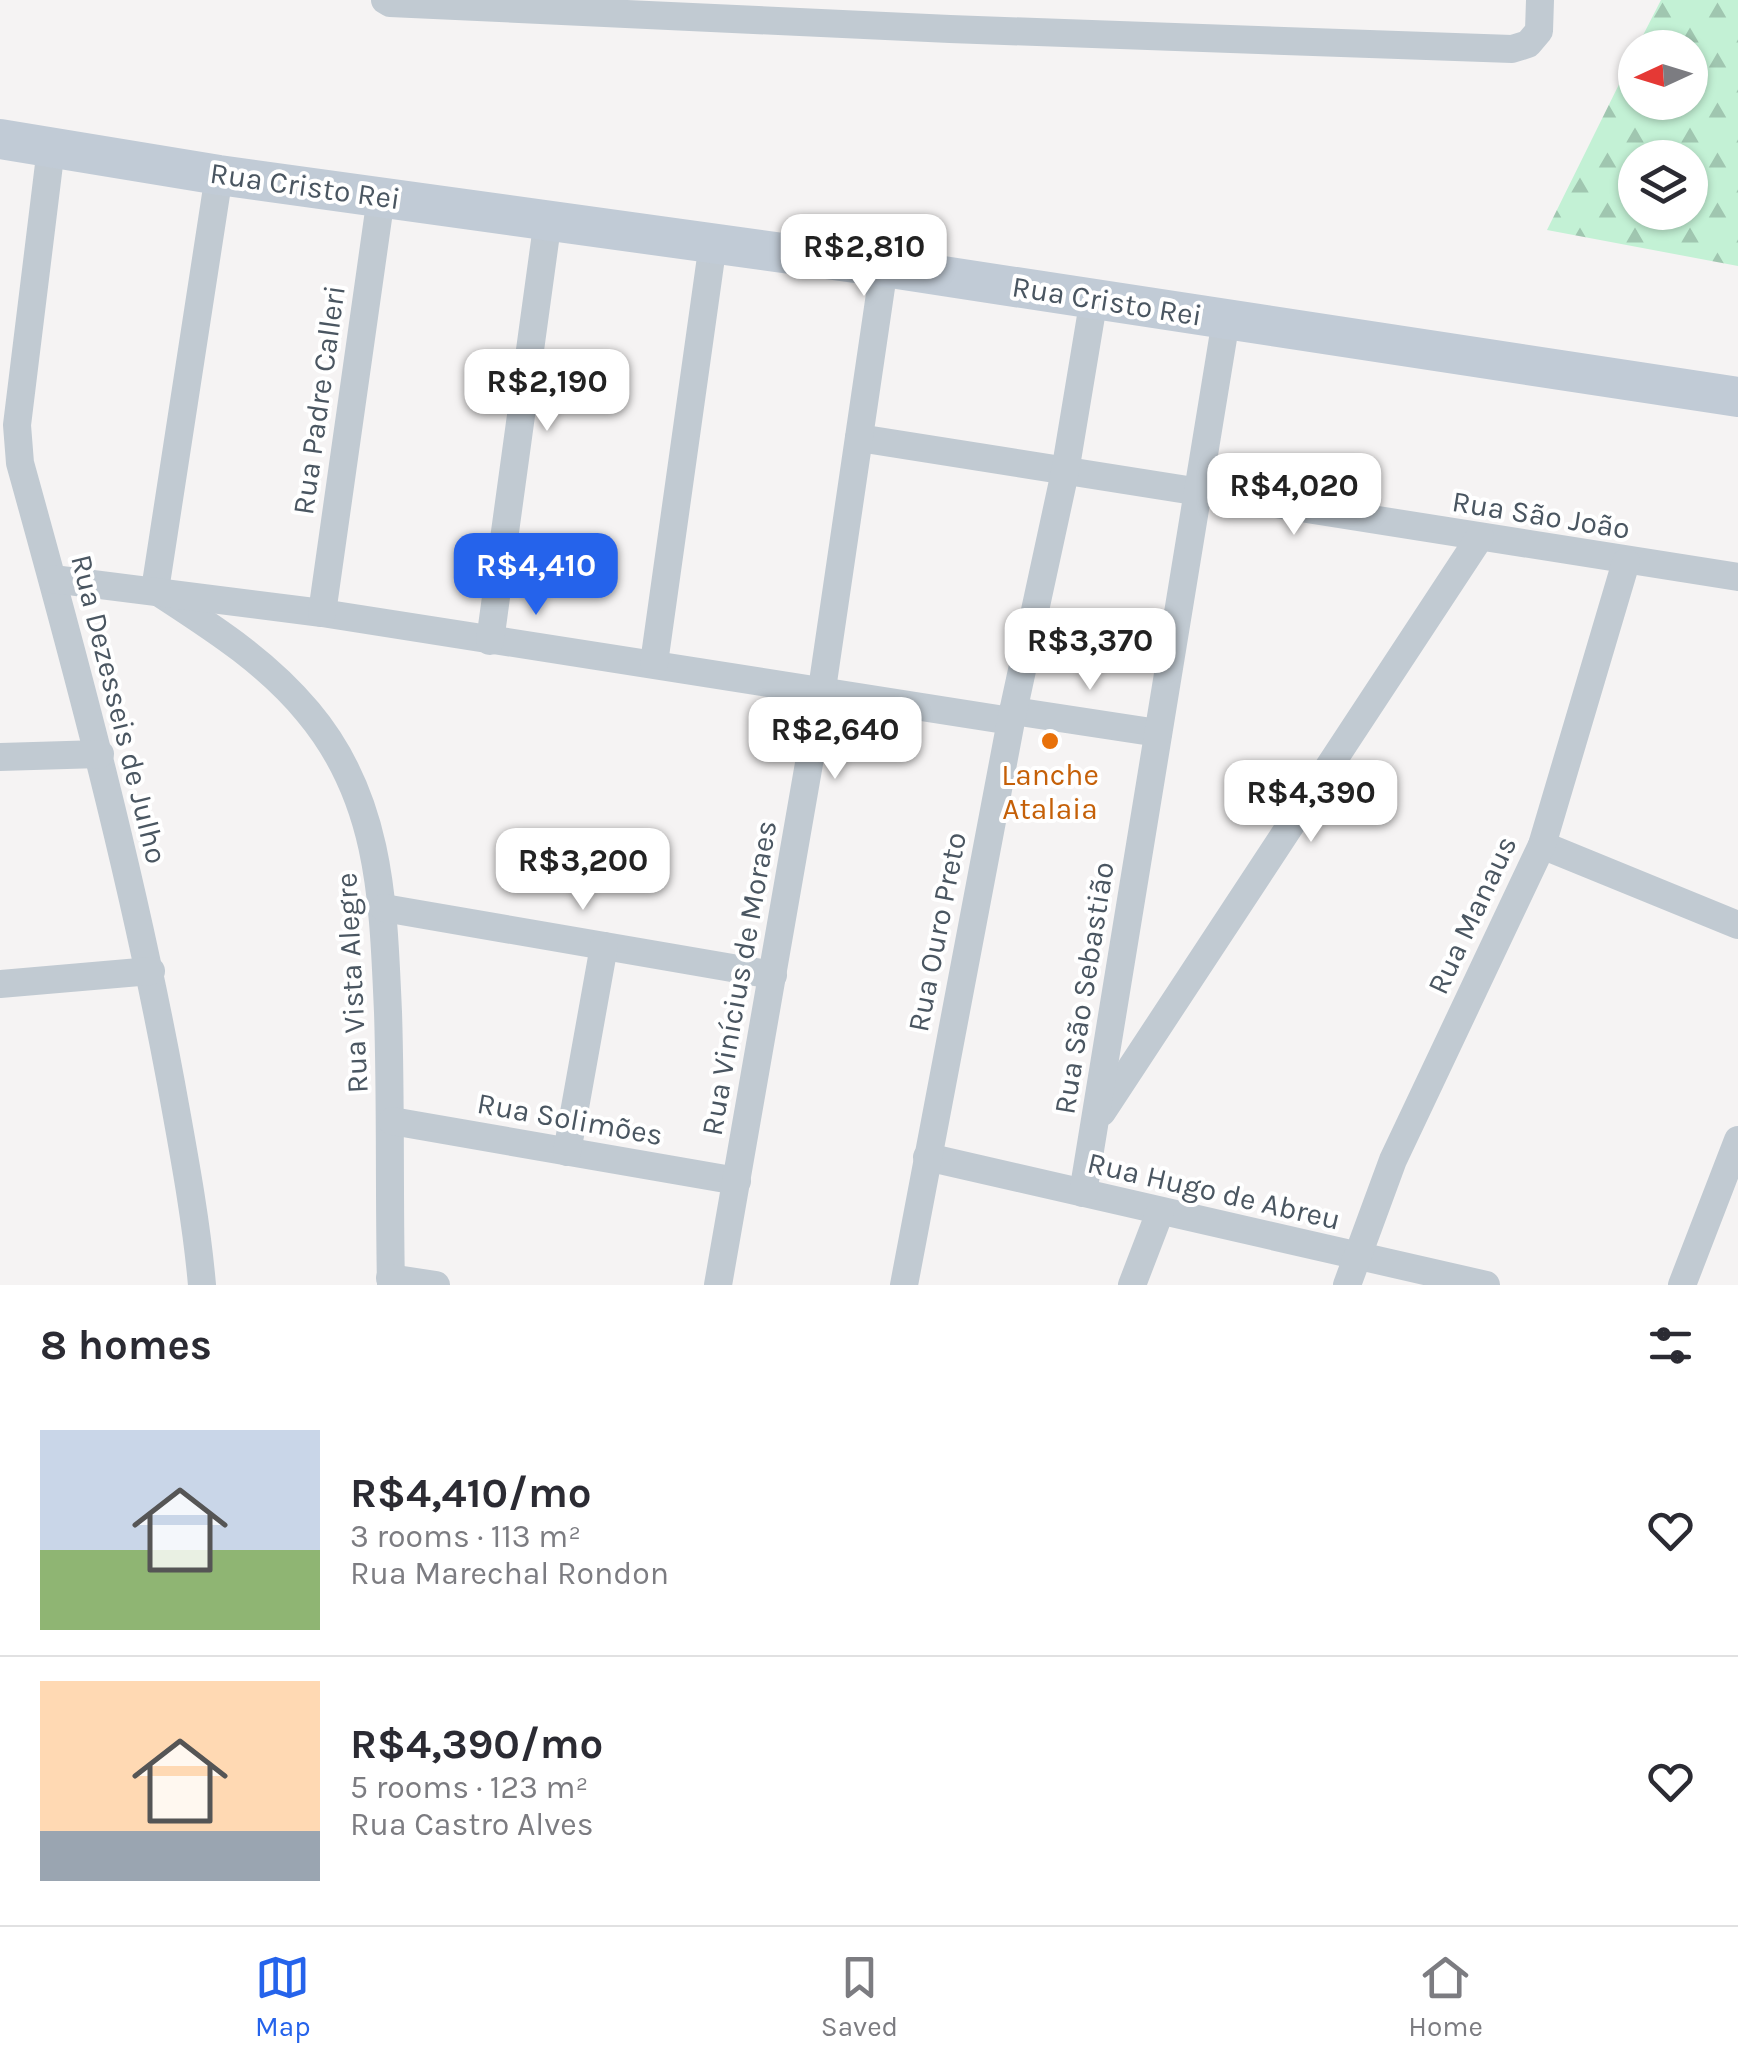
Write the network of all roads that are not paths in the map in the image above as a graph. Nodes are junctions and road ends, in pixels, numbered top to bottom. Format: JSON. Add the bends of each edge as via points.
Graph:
{"nodes":[{"id":1,"x":385,"y":0,"type":"edge"},
{"id":2,"x":1540,"y":0,"type":"edge"},
{"id":3,"x":0,"y":140,"type":"edge"},
{"id":4,"x":51,"y":148,"type":"junction"},
{"id":5,"x":219,"y":175,"type":"junction"},
{"id":6,"x":381,"y":196,"type":"junction"},
{"id":7,"x":548,"y":219,"type":"junction"},
{"id":8,"x":713,"y":242,"type":"junction"},
{"id":9,"x":884,"y":267,"type":"junction"},
{"id":10,"x":1094,"y":298,"type":"junction"},
{"id":11,"x":1226,"y":320,"type":"junction"},
{"id":12,"x":1738,"y":397,"type":"edge"},
{"id":13,"x":8,"y":425,"type":"edge"},
{"id":14,"x":859,"y":438,"type":"junction"},
{"id":15,"x":1064,"y":472,"type":"junction"},
{"id":16,"x":1199,"y":494,"type":"junction"},
{"id":17,"x":1480,"y":538,"type":"junction"},
{"id":18,"x":1626,"y":562,"type":"junction"},
{"id":19,"x":1738,"y":578,"type":"edge"},
{"id":20,"x":52,"y":579,"type":"junction"},
{"id":21,"x":155,"y":590,"type":"junction"},
{"id":22,"x":322,"y":612,"type":"junction"},
{"id":23,"x":490,"y":641,"type":"junction"},
{"id":24,"x":654,"y":662,"type":"junction"},
{"id":25,"x":822,"y":689,"type":"junction"},
{"id":26,"x":1012,"y":716,"type":"junction"},
{"id":27,"x":1158,"y":733,"type":"junction"},
{"id":28,"x":100,"y":754,"type":"junction"},
{"id":29,"x":0,"y":757,"type":"edge"},
{"id":30,"x":1542,"y":845,"type":"junction"},
{"id":31,"x":384,"y":908,"type":"junction"},
{"id":32,"x":1738,"y":925,"type":"edge"},
{"id":33,"x":604,"y":946,"type":"junction"},
{"id":34,"x":151,"y":970,"type":"junction"},
{"id":35,"x":773,"y":975,"type":"junction"},
{"id":36,"x":0,"y":984,"type":"edge"},
{"id":37,"x":392,"y":1121,"type":"junction"},
{"id":38,"x":1096,"y":1122,"type":"junction"},
{"id":39,"x":1738,"y":1140,"type":"edge"},
{"id":40,"x":567,"y":1152,"type":"junction"},
{"id":41,"x":927,"y":1156,"type":"junction"},
{"id":42,"x":737,"y":1181,"type":"junction"},
{"id":43,"x":1083,"y":1193,"type":"junction"},
{"id":44,"x":1160,"y":1212,"type":"junction"},
{"id":45,"x":1356,"y":1258,"type":"junction"},
{"id":46,"x":390,"y":1281,"type":"edge"},
{"id":47,"x":202,"y":1285,"type":"edge"},
{"id":48,"x":436,"y":1285,"type":"edge"},
{"id":49,"x":718,"y":1285,"type":"edge"},
{"id":50,"x":904,"y":1285,"type":"edge"},
{"id":51,"x":1132,"y":1285,"type":"edge"},
{"id":52,"x":1347,"y":1285,"type":"edge"},
{"id":53,"x":1486,"y":1285,"type":"edge"},
{"id":54,"x":1682,"y":1285,"type":"edge"}],
"edges":[{"from":1,"to":2,"type":"street","via":[[1512,48],[1528,44],[1539,31]]},
{"from":3,"to":4,"type":"street","name":"Rua Cristo Rei"},
{"from":4,"to":5,"type":"street","name":"Rua Cristo Rei"},
{"from":4,"to":13,"type":"street","name":"Rua Dezesseis de Julho"},
{"from":5,"to":6,"type":"street","name":"Rua Cristo Rei"},
{"from":5,"to":21,"type":"street"},
{"from":6,"to":7,"type":"street","name":"Rua Cristo Rei"},
{"from":6,"to":22,"type":"street","name":"Rua Padre Calleri"},
{"from":7,"to":8,"type":"street","name":"Rua Cristo Rei"},
{"from":7,"to":23,"type":"street"},
{"from":8,"to":9,"type":"street","name":"Rua Cristo Rei"},
{"from":8,"to":24,"type":"street"},
{"from":9,"to":10,"type":"street","name":"Rua Cristo Rei"},
{"from":9,"to":14,"type":"street","name":"Rua Vinícius de Moraes"},
{"from":10,"to":11,"type":"street","name":"Rua Cristo Rei"},
{"from":10,"to":15,"type":"street","name":"Rua Ouro Preto"},
{"from":11,"to":12,"type":"street","name":"Rua Cristo Rei"},
{"from":11,"to":16,"type":"street","name":"Rua São Sebastião"},
{"from":13,"to":20,"type":"street","name":"Rua Dezesseis de Julho"},
{"from":14,"to":15,"type":"street","name":"Rua São João"},
{"from":14,"to":25,"type":"street","name":"Rua Vinícius de Moraes"},
{"from":15,"to":16,"type":"street","name":"Rua São João"},
{"from":15,"to":26,"type":"street","name":"Rua Ouro Preto"},
{"from":16,"to":17,"type":"street","name":"Rua São João"},
{"from":16,"to":27,"type":"street","name":"Rua São Sebastião"},
{"from":17,"to":18,"type":"street","name":"Rua São João"},
{"from":17,"to":38,"type":"street"},
{"from":18,"to":19,"type":"street","name":"Rua São João"},
{"from":18,"to":30,"type":"street","name":"Rua Manaus"},
{"from":20,"to":21,"type":"street"},
{"from":20,"to":28,"type":"street","name":"Rua Dezesseis de Julho"},
{"from":21,"to":22,"type":"street"},
{"from":21,"to":31,"type":"street","name":"Rua Vista Alegre","via":[[236,643],[311,714],[364,811]]},
{"from":22,"to":23,"type":"street"},
{"from":23,"to":24,"type":"street"},
{"from":24,"to":25,"type":"street"},
{"from":25,"to":26,"type":"street"},
{"from":25,"to":35,"type":"street","name":"Rua Vinícius de Moraes"},
{"from":26,"to":27,"type":"street"},
{"from":26,"to":41,"type":"street","name":"Rua Ouro Preto"},
{"from":27,"to":38,"type":"street","name":"Rua São Sebastião"},
{"from":28,"to":29,"type":"street"},
{"from":28,"to":34,"type":"street","name":"Rua Dezesseis de Julho"},
{"from":30,"to":32,"type":"street"},
{"from":30,"to":45,"type":"street","name":"Rua Manaus","via":[[1401,1143]]},
{"from":31,"to":33,"type":"street"},
{"from":31,"to":37,"type":"street","name":"Rua Vista Alegre"},
{"from":33,"to":35,"type":"street"},
{"from":33,"to":40,"type":"street"},
{"from":34,"to":36,"type":"street"},
{"from":34,"to":47,"type":"street","name":"Rua Dezesseis de Julho"},
{"from":35,"to":42,"type":"street","name":"Rua Vinícius de Moraes"},
{"from":37,"to":40,"type":"street","name":"Rua Solimões"},
{"from":37,"to":46,"type":"street","name":"Rua Vista Alegre"},
{"from":38,"to":43,"type":"street","name":"Rua São Sebastião"},
{"from":39,"to":54,"type":"street"},
{"from":40,"to":42,"type":"street","name":"Rua Solimões"},
{"from":41,"to":43,"type":"street","name":"Rua Hugo de Abreu"},
{"from":41,"to":50,"type":"street","name":"Rua Ouro Preto"},
{"from":42,"to":49,"type":"street","name":"Rua Vinícius de Moraes"},
{"from":43,"to":44,"type":"street","name":"Rua Hugo de Abreu"},
{"from":44,"to":45,"type":"street","name":"Rua Hugo de Abreu"},
{"from":44,"to":51,"type":"street"},
{"from":45,"to":52,"type":"street","name":"Rua Manaus"},
{"from":45,"to":53,"type":"street","name":"Rua Hugo de Abreu"},
{"from":46,"to":48,"type":"street"}]}
